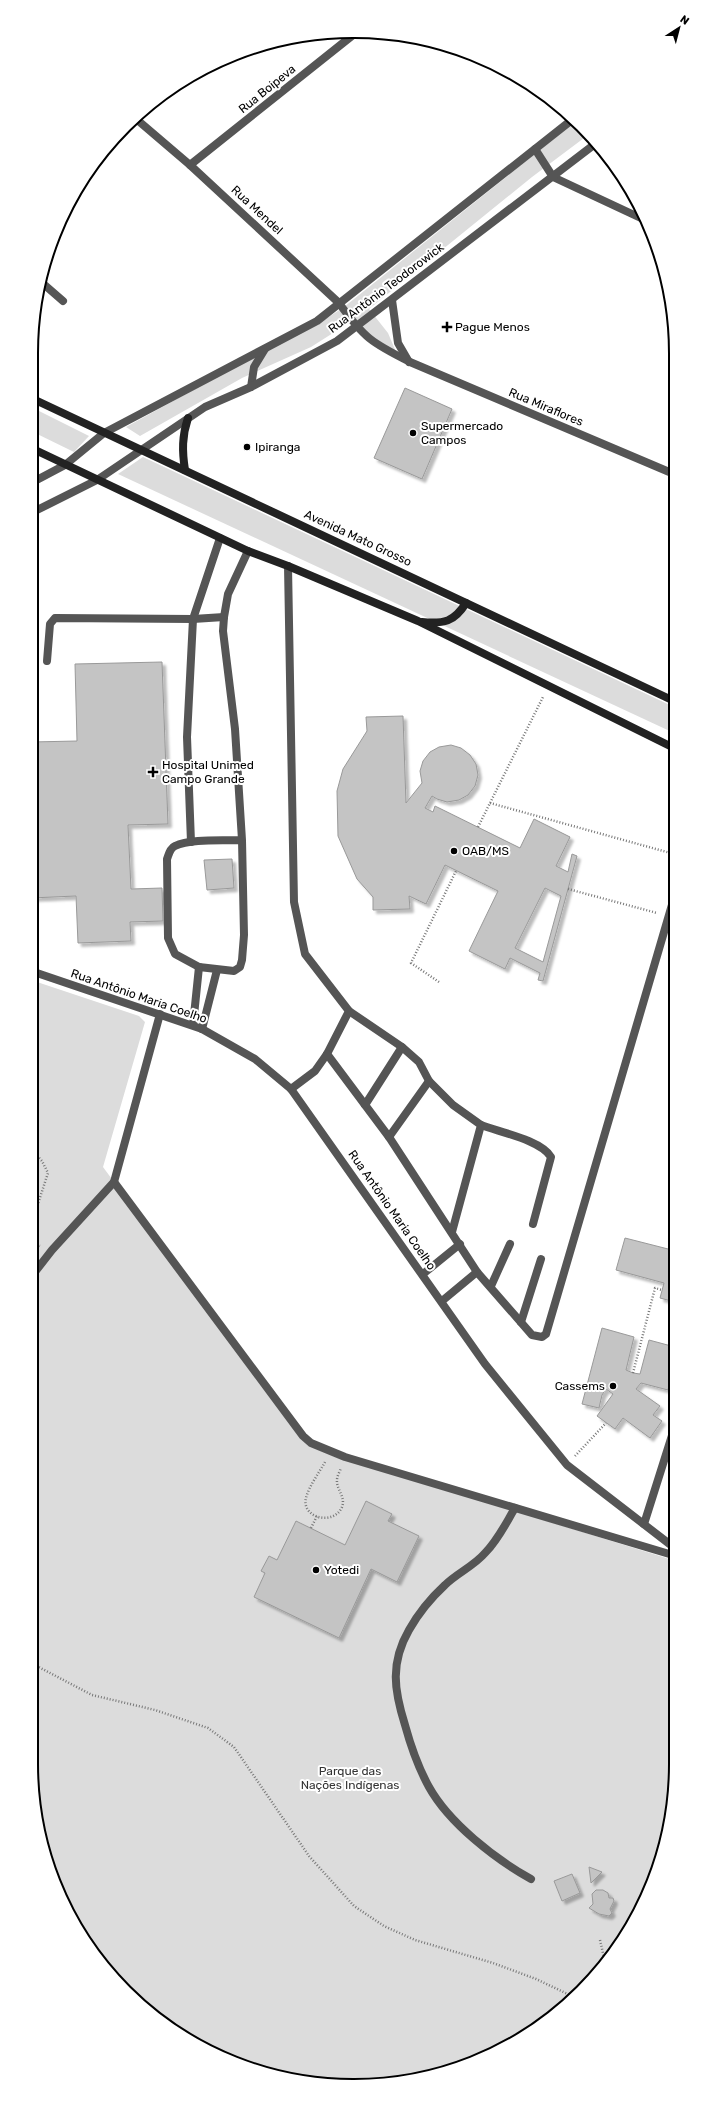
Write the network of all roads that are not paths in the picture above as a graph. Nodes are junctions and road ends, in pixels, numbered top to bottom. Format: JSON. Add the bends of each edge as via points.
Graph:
{"nodes":[{"id":1,"x":349,"y":38,"type":"edge"},
{"id":2,"x":139,"y":122,"type":"edge"},
{"id":3,"x":569,"y":122,"type":"edge"},
{"id":4,"x":592,"y":146,"type":"edge"},
{"id":5,"x":535,"y":149,"type":"junction"},
{"id":6,"x":190,"y":165,"type":"junction"},
{"id":7,"x":553,"y":177,"type":"junction"},
{"id":8,"x":637,"y":216,"type":"edge"},
{"id":9,"x":46,"y":285,"type":"edge"},
{"id":10,"x":64,"y":300,"type":"dead end"},
{"id":11,"x":392,"y":300,"type":"junction"},
{"id":12,"x":339,"y":303,"type":"junction"},
{"id":13,"x":356,"y":328,"type":"junction"},
{"id":14,"x":267,"y":347,"type":"junction"},
{"id":15,"x":410,"y":362,"type":"junction"},
{"id":16,"x":250,"y":387,"type":"junction"},
{"id":17,"x":38,"y":401,"type":"edge"},
{"id":18,"x":188,"y":418,"type":"junction"},
{"id":19,"x":104,"y":433,"type":"junction"},
{"id":20,"x":142,"y":450,"type":"junction"},
{"id":21,"x":38,"y":452,"type":"edge"},
{"id":22,"x":65,"y":465,"type":"junction"},
{"id":23,"x":185,"y":470,"type":"junction"},
{"id":24,"x":669,"y":472,"type":"edge"},
{"id":25,"x":38,"y":479,"type":"edge"},
{"id":26,"x":97,"y":480,"type":"junction"},
{"id":27,"x":38,"y":510,"type":"edge"},
{"id":28,"x":220,"y":538,"type":"junction"},
{"id":29,"x":248,"y":551,"type":"junction"},
{"id":30,"x":288,"y":566,"type":"junction"},
{"id":31,"x":466,"y":603,"type":"junction"},
{"id":32,"x":224,"y":617,"type":"junction"},
{"id":33,"x":194,"y":619,"type":"junction"},
{"id":34,"x":418,"y":621,"type":"junction"},
{"id":35,"x":47,"y":661,"type":"dead end"},
{"id":36,"x":669,"y":699,"type":"edge"},
{"id":37,"x":669,"y":746,"type":"edge"},
{"id":38,"x":242,"y":840,"type":"junction"},
{"id":39,"x":191,"y":842,"type":"junction"},
{"id":40,"x":669,"y":917,"type":"edge"},
{"id":41,"x":199,"y":967,"type":"junction"},
{"id":42,"x":217,"y":970,"type":"junction"},
{"id":43,"x":38,"y":973,"type":"edge"},
{"id":44,"x":349,"y":1011,"type":"junction"},
{"id":45,"x":160,"y":1014,"type":"junction"},
{"id":46,"x":192,"y":1025,"type":"junction"},
{"id":47,"x":202,"y":1030,"type":"junction"},
{"id":48,"x":402,"y":1047,"type":"junction"},
{"id":49,"x":327,"y":1054,"type":"junction"},
{"id":50,"x":429,"y":1081,"type":"junction"},
{"id":51,"x":291,"y":1089,"type":"junction"},
{"id":52,"x":365,"y":1105,"type":"junction"},
{"id":53,"x":481,"y":1125,"type":"junction"},
{"id":54,"x":389,"y":1137,"type":"junction"},
{"id":55,"x":114,"y":1182,"type":"junction"},
{"id":56,"x":532,"y":1224,"type":"dead end"},
{"id":57,"x":452,"y":1232,"type":"junction"},
{"id":58,"x":460,"y":1244,"type":"junction"},
{"id":59,"x":510,"y":1244,"type":"dead end"},
{"id":60,"x":541,"y":1259,"type":"dead end"},
{"id":61,"x":38,"y":1268,"type":"edge"},
{"id":62,"x":477,"y":1272,"type":"junction"},
{"id":63,"x":423,"y":1274,"type":"junction"},
{"id":64,"x":491,"y":1286,"type":"junction"},
{"id":65,"x":442,"y":1301,"type":"junction"},
{"id":66,"x":521,"y":1322,"type":"junction"},
{"id":67,"x":669,"y":1445,"type":"edge"},
{"id":68,"x":515,"y":1508,"type":"junction"},
{"id":69,"x":644,"y":1524,"type":"junction"},
{"id":70,"x":669,"y":1544,"type":"edge"},
{"id":71,"x":669,"y":1554,"type":"edge"},
{"id":72,"x":531,"y":1879,"type":"dead end"}],
"edges":[{"from":1,"to":6,"type":"street","name":"Rua Boipeva"},
{"from":2,"to":6,"type":"street","name":"Rua Mendel"},
{"from":3,"to":5,"type":"street","name":"Rua Antônio Teodorowick"},
{"from":4,"to":7,"type":"street","name":"Rua Antônio Teodorowick"},
{"from":5,"to":7,"type":"street"},
{"from":5,"to":12,"type":"street","name":"Rua Antônio Teodorowick"},
{"from":6,"to":12,"type":"street","name":"Rua Mendel"},
{"from":7,"to":8,"type":"street"},
{"from":7,"to":11,"type":"street","name":"Rua Antônio Teodorowick"},
{"from":9,"to":10,"type":"street"},
{"from":11,"to":13,"type":"street","name":"Rua Antônio Teodorowick"},
{"from":11,"to":15,"type":"street","via":[[398,343]]},
{"from":12,"to":13,"type":"street","name":"Rua Mendel"},
{"from":12,"to":14,"type":"street","name":"Rua Antônio Teodorowick","via":[[317,321]]},
{"from":13,"to":15,"type":"street","name":"Rua Miraflores","via":[[377,346]]},
{"from":13,"to":16,"type":"street","name":"Rua Antônio Teodorowick","via":[[337,341]]},
{"from":14,"to":16,"type":"street","via":[[254,367]]},
{"from":14,"to":19,"type":"street","name":"Rua Antônio Teodorowick"},
{"from":15,"to":24,"type":"street","name":"Rua Miraflores"},
{"from":16,"to":18,"type":"street","name":"Rua Antônio Teodorowick","via":[[205,407]]},
{"from":17,"to":19,"type":"main road","name":"Avenida Mato Grosso"},
{"from":18,"to":20,"type":"street","name":"Rua Antônio Teodorowick"},
{"from":18,"to":23,"type":"main road","via":[[182,452]]},
{"from":19,"to":20,"type":"main road","name":"Avenida Mato Grosso"},
{"from":19,"to":22,"type":"street","name":"Rua Antônio Teodorowick"},
{"from":20,"to":23,"type":"main road","name":"Avenida Mato Grosso"},
{"from":20,"to":26,"type":"street","name":"Rua Antônio Teodorowick"},
{"from":21,"to":22,"type":"main road"},
{"from":22,"to":25,"type":"street","name":"Rua Antônio Teodorowick"},
{"from":22,"to":26,"type":"main road"},
{"from":23,"to":31,"type":"main road","name":"Avenida Mato Grosso"},
{"from":26,"to":27,"type":"street","name":"Rua Antônio Teodorowick"},
{"from":26,"to":28,"type":"main road"},
{"from":28,"to":29,"type":"main road"},
{"from":28,"to":33,"type":"street"},
{"from":29,"to":30,"type":"main road"},
{"from":29,"to":32,"type":"street","via":[[228,594]]},
{"from":30,"to":34,"type":"main road"},
{"from":30,"to":44,"type":"street","via":[[294,902],[305,954]]},
{"from":31,"to":34,"type":"main road","via":[[460,613],[451,620],[440,623]]},
{"from":31,"to":36,"type":"main road","name":"Avenida Mato Grosso"},
{"from":32,"to":33,"type":"street"},
{"from":32,"to":38,"type":"street","via":[[223,631],[235,729]]},
{"from":33,"to":35,"type":"street","via":[[55,618],[50,624]]},
{"from":33,"to":39,"type":"street","via":[[187,737]]},
{"from":34,"to":37,"type":"main road"},
{"from":38,"to":39,"type":"street"},
{"from":38,"to":42,"type":"street","via":[[242,960],[240,967],[234,971]]},
{"from":39,"to":41,"type":"street","via":[[175,846],[170,850],[167,859],[168,938],[175,954]]},
{"from":40,"to":66,"type":"street","via":[[546,1334],[538,1338]]},
{"from":41,"to":42,"type":"street"},
{"from":41,"to":46,"type":"street"},
{"from":42,"to":47,"type":"street"},
{"from":43,"to":45,"type":"street","name":"Rua Antônio Maria Coelho"},
{"from":44,"to":48,"type":"street"},
{"from":44,"to":49,"type":"street"},
{"from":45,"to":46,"type":"street","name":"Rua Antônio Maria Coelho"},
{"from":45,"to":55,"type":"street"},
{"from":46,"to":47,"type":"street","name":"Rua Antônio Maria Coelho"},
{"from":47,"to":51,"type":"street","name":"Rua Antônio Maria Coelho","via":[[255,1060]]},
{"from":48,"to":50,"type":"street","via":[[419,1062]]},
{"from":48,"to":52,"type":"street"},
{"from":49,"to":51,"type":"street","via":[[315,1071]]},
{"from":49,"to":52,"type":"street"},
{"from":50,"to":53,"type":"street","via":[[453,1105]]},
{"from":50,"to":54,"type":"street"},
{"from":51,"to":63,"type":"street","name":"Rua Antônio Maria Coelho"},
{"from":52,"to":54,"type":"street"},
{"from":53,"to":56,"type":"street","via":[[532,1143],[547,1151],[551,1157]]},
{"from":53,"to":57,"type":"street"},
{"from":54,"to":57,"type":"street"},
{"from":55,"to":61,"type":"street"},
{"from":55,"to":68,"type":"street","via":[[303,1436],[330,1453]]},
{"from":57,"to":58,"type":"street"},
{"from":58,"to":62,"type":"street"},
{"from":58,"to":63,"type":"street"},
{"from":59,"to":64,"type":"street"},
{"from":60,"to":66,"type":"street"},
{"from":62,"to":64,"type":"street"},
{"from":62,"to":65,"type":"street"},
{"from":63,"to":65,"type":"street","name":"Rua Antônio Maria Coelho"},
{"from":64,"to":66,"type":"street"},
{"from":65,"to":69,"type":"street","name":"Rua Antônio Maria Coelho","via":[[485,1364],[566,1465]]},
{"from":67,"to":69,"type":"street"},
{"from":68,"to":71,"type":"street"},
{"from":68,"to":72,"type":"street","via":[[493,1545],[445,1585],[410,1629],[399,1650],[394,1677],[397,1700],[413,1751],[429,1788],[447,1813],[491,1854]]},
{"from":69,"to":70,"type":"street","name":"Rua Antônio Maria Coelho"}]}
